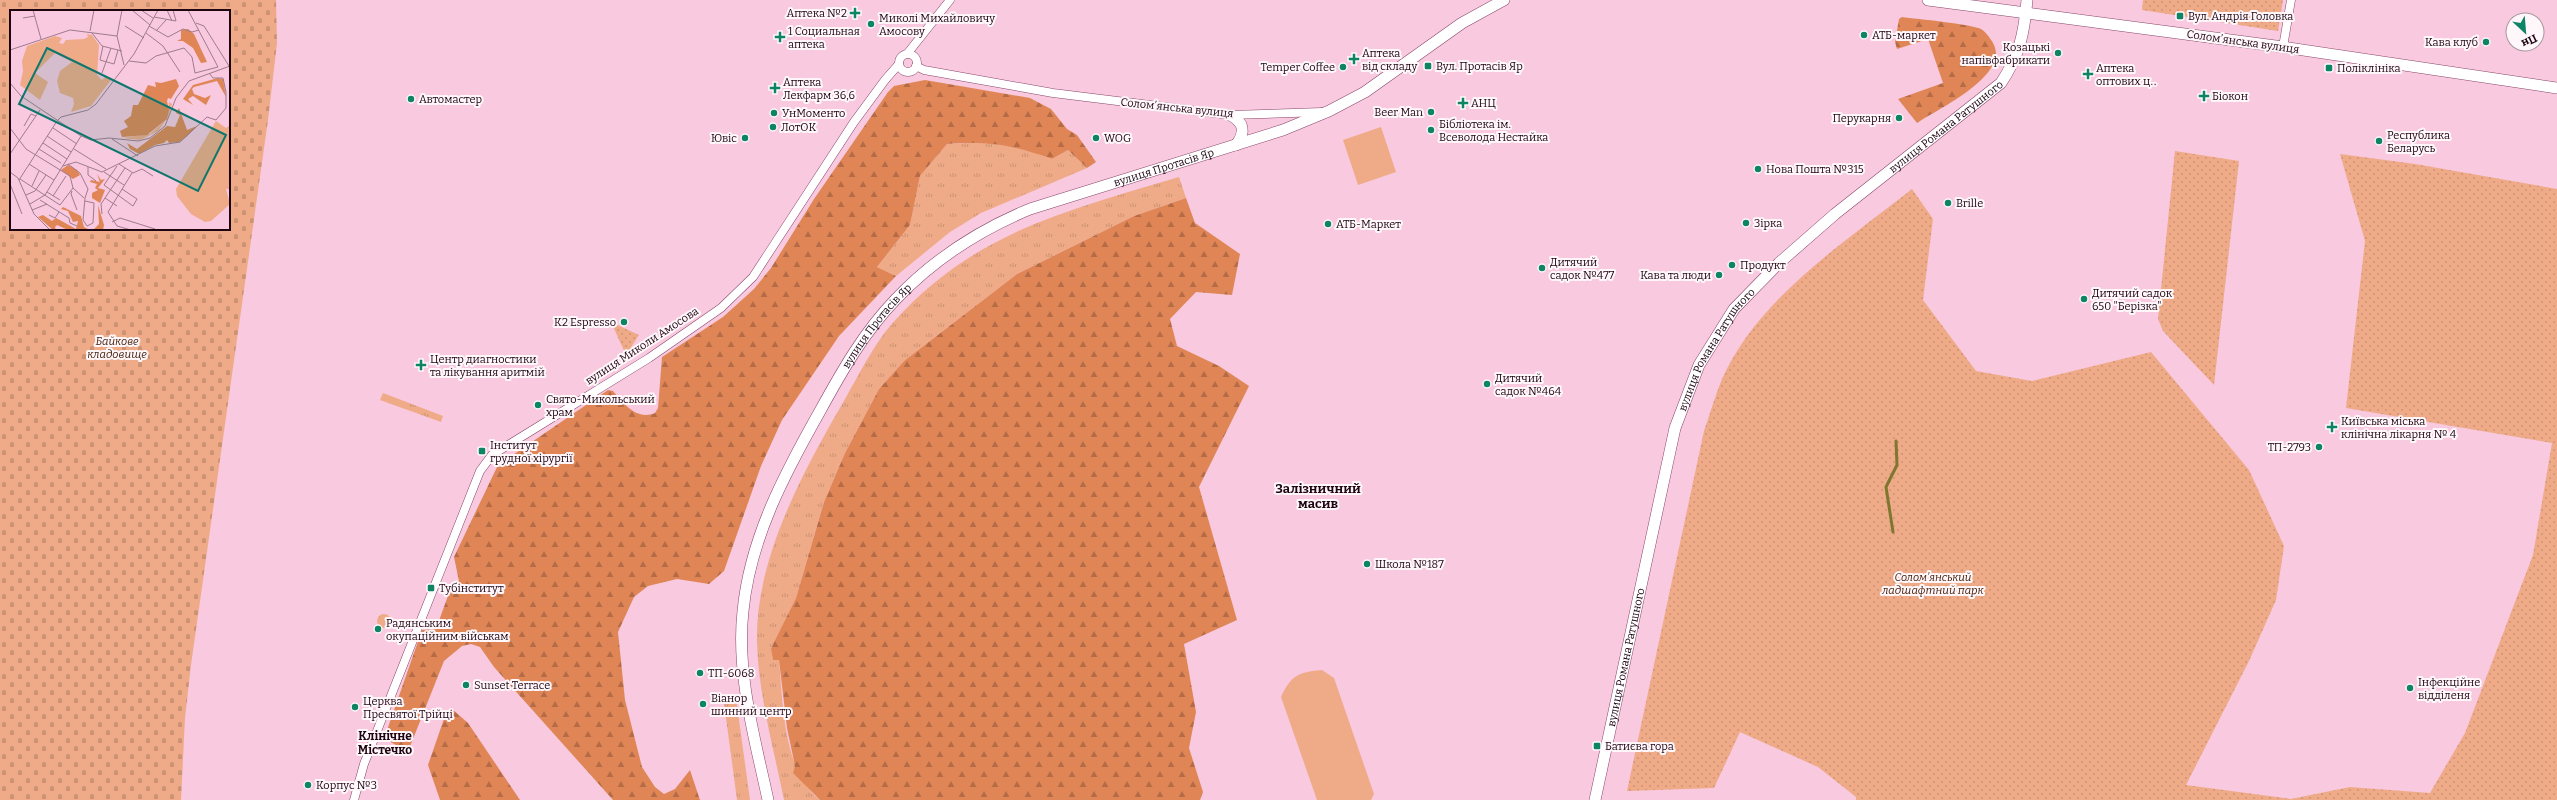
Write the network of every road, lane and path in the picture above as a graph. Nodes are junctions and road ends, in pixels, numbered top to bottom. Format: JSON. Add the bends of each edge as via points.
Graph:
{"nodes":[{"id":1,"x":950,"y":0,"type":"edge"},
{"id":2,"x":1504,"y":0,"type":"edge"},
{"id":3,"x":1928,"y":0,"type":"edge"},
{"id":4,"x":2027,"y":0,"type":"edge"},
{"id":5,"x":2291,"y":0,"type":"edge"},
{"id":6,"x":2026,"y":12,"type":"junction"},
{"id":7,"x":2284,"y":48,"type":"junction"},
{"id":8,"x":907,"y":54,"type":"junction"},
{"id":9,"x":899,"y":64,"type":"junction"},
{"id":10,"x":916,"y":66,"type":"junction"},
{"id":11,"x":2557,"y":88,"type":"edge"},
{"id":12,"x":1329,"y":111,"type":"junction"},
{"id":13,"x":1230,"y":115,"type":"junction"},
{"id":14,"x":1236,"y":144,"type":"junction"},
{"id":15,"x":354,"y":800,"type":"edge"},
{"id":16,"x":768,"y":800,"type":"edge"},
{"id":17,"x":1595,"y":800,"type":"edge"}],
"edges":[{"from":1,"to":8,"type":"street"},
{"from":2,"to":12,"type":"main road","name":"Соломʼянська вулиця","via":[[1462,23],[1365,92]]},
{"from":3,"to":6,"type":"main road","name":"Соломʼянська вулиця"},
{"from":4,"to":6,"type":"main road","name":"вулиця Романа Ратушного"},
{"from":5,"to":7,"type":"street"},
{"from":6,"to":7,"type":"main road","name":"Соломʼянська вулиця"},
{"from":6,"to":17,"type":"main road","name":"вулиця Романа Ратушного","via":[[2025,28],[2015,62],[2000,83],[1835,214],[1778,263],[1734,309],[1699,365],[1675,428]]},
{"from":7,"to":11,"type":"main road","name":"Соломʼянська вулиця"},
{"from":8,"to":9,"type":"street","via":[[902,56]]},
{"from":8,"to":10,"type":"street","via":[[915,58]]},
{"from":9,"to":10,"type":"street","via":[[907,71]]},
{"from":9,"to":15,"type":"street","name":"вулиця Миколи Амосова","via":[[854,122],[753,277],[721,308],[650,358],[492,455],[477,480],[364,764]]},
{"from":10,"to":13,"type":"street","name":"Соломʼянська вулиця","via":[[924,70],[1053,92]]},
{"from":12,"to":13,"type":"street","name":"Соломʼянська вулиця"},
{"from":12,"to":14,"type":"main road","name":"вулиця Протасів Яр","via":[[1283,130]]},
{"from":13,"to":14,"type":"main road","via":[[1238,119],[1243,130],[1242,137]]},
{"from":14,"to":16,"type":"main road","name":"вулиця Протасів Яр","via":[[1104,184],[1030,209],[991,226],[941,259],[913,282],[862,340],[809,431],[777,493],[763,526],[746,587],[742,633],[745,685]]}]}
